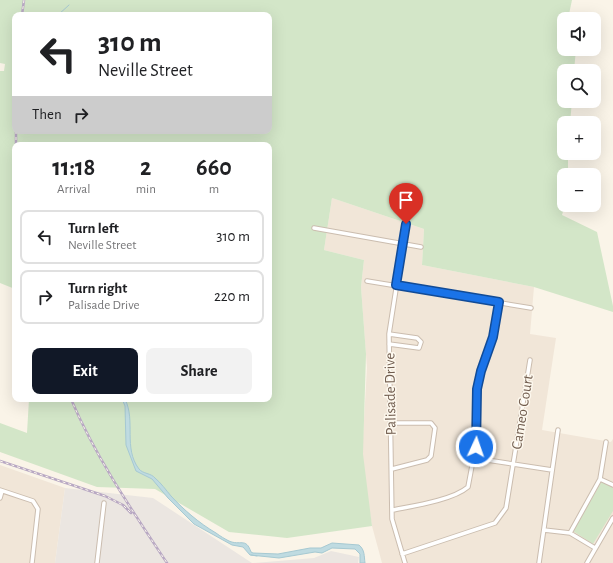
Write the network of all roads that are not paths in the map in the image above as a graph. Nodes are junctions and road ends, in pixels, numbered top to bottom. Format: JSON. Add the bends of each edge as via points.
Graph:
{"nodes":[{"id":1,"x":406,"y":224,"type":"dead end"},
{"id":2,"x":314,"y":228,"type":"dead end"},
{"id":3,"x":403,"y":244,"type":"junction"},
{"id":4,"x":421,"y":247,"type":"dead end"},
{"id":5,"x":367,"y":281,"type":"dead end"},
{"id":6,"x":396,"y":285,"type":"junction"},
{"id":7,"x":499,"y":302,"type":"junction"},
{"id":8,"x":531,"y":308,"type":"dead end"},
{"id":9,"x":389,"y":334,"type":"junction"},
{"id":10,"x":389,"y":344,"type":"junction"},
{"id":11,"x":530,"y":360,"type":"dead end"},
{"id":12,"x":391,"y":423,"type":"junction"},
{"id":13,"x":558,"y":430,"type":"dead end"},
{"id":14,"x":606,"y":442,"type":"dead end"},
{"id":15,"x":474,"y":458,"type":"junction"},
{"id":16,"x":514,"y":464,"type":"junction"},
{"id":17,"x":392,"y":469,"type":"junction"},
{"id":18,"x":552,"y":470,"type":"junction"},
{"id":19,"x":600,"y":479,"type":"junction"},
{"id":20,"x":613,"y":485,"type":"edge"},
{"id":21,"x":1,"y":490,"type":"edge"},
{"id":22,"x":0,"y":498,"type":"edge"},
{"id":23,"x":104,"y":503,"type":"dead end"},
{"id":24,"x":393,"y":510,"type":"junction"},
{"id":25,"x":613,"y":518,"type":"edge"},
{"id":26,"x":544,"y":530,"type":"junction"},
{"id":27,"x":570,"y":533,"type":"junction"},
{"id":28,"x":595,"y":548,"type":"junction"},
{"id":29,"x":402,"y":554,"type":"junction"},
{"id":30,"x":32,"y":563,"type":"edge"},
{"id":31,"x":97,"y":563,"type":"edge"},
{"id":32,"x":405,"y":563,"type":"edge"},
{"id":33,"x":538,"y":563,"type":"edge"},
{"id":34,"x":587,"y":563,"type":"edge"}],
"edges":[{"from":1,"to":3,"type":"street","name":"Palisade Drive"},
{"from":2,"to":3,"type":"street"},
{"from":3,"to":4,"type":"street"},
{"from":3,"to":6,"type":"street","name":"Palisade Drive"},
{"from":5,"to":6,"type":"street"},
{"from":6,"to":7,"type":"street"},
{"from":6,"to":9,"type":"street","name":"Palisade Drive"},
{"from":7,"to":8,"type":"street"},
{"from":7,"to":15,"type":"street","via":[[493,337],[477,389],[477,439]]},
{"from":9,"to":10,"type":"street","name":"Palisade Drive"},
{"from":9,"to":10,"type":"street","via":[[417,338],[421,342],[419,348]]},
{"from":10,"to":12,"type":"street","name":"Palisade Drive"},
{"from":11,"to":16,"type":"street","name":"Cameo Court"},
{"from":12,"to":17,"type":"street","name":"Palisade Drive"},
{"from":12,"to":17,"type":"street","via":[[431,423],[435,428],[431,456],[427,460]]},
{"from":13,"to":18,"type":"street"},
{"from":14,"to":19,"type":"street"},
{"from":15,"to":16,"type":"street"},
{"from":15,"to":24,"type":"street","via":[[468,486],[462,491],[425,504]]},
{"from":16,"to":18,"type":"street"},
{"from":16,"to":29,"type":"street","name":"Cameo Court","via":[[506,508],[495,523]]},
{"from":17,"to":24,"type":"street","name":"Palisade Drive"},
{"from":18,"to":26,"type":"street"},
{"from":19,"to":20,"type":"street"},
{"from":19,"to":27,"type":"street"},
{"from":21,"to":22,"type":"street"},
{"from":21,"to":30,"type":"street","via":[[33,501],[37,506]]},
{"from":23,"to":31,"type":"street"},
{"from":24,"to":29,"type":"street","name":"Palisade Drive","via":[[392,519]]},
{"from":25,"to":28,"type":"street"},
{"from":26,"to":27,"type":"street"},
{"from":26,"to":33,"type":"street"},
{"from":27,"to":28,"type":"street"},
{"from":28,"to":34,"type":"street"},
{"from":29,"to":32,"type":"street","name":"Palisade Drive"}]}
